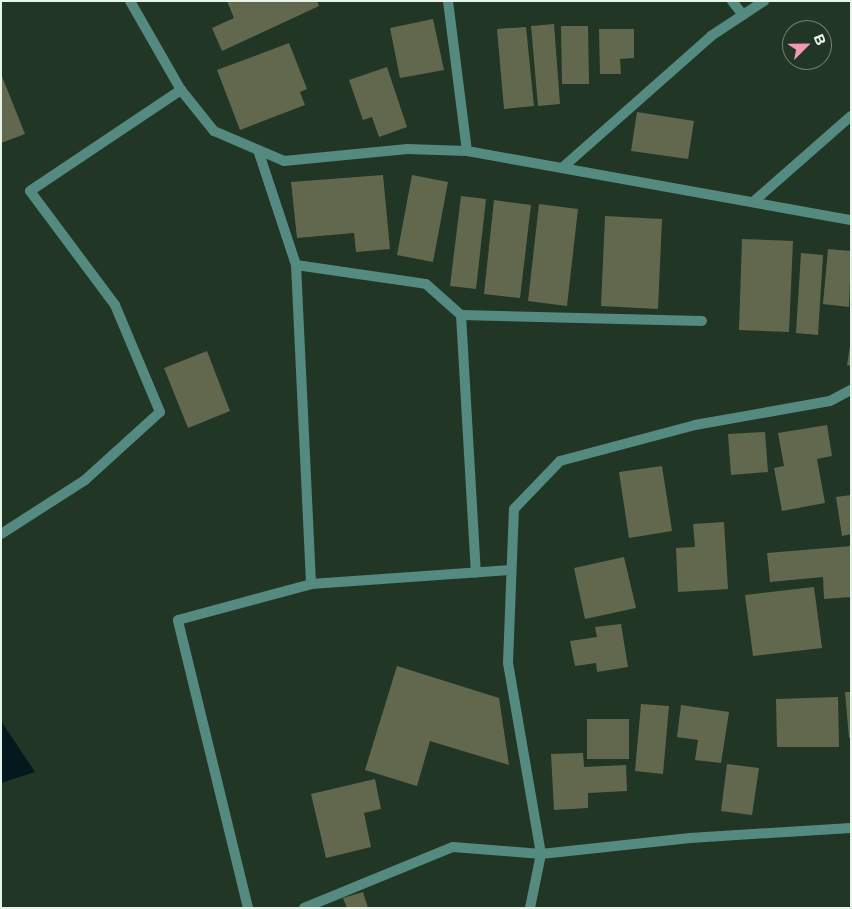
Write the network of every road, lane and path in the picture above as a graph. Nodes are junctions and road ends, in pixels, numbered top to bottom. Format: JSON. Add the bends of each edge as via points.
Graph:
{"nodes":[{"id":1,"x":130,"y":1,"type":"edge"},
{"id":2,"x":448,"y":1,"type":"edge"},
{"id":3,"x":732,"y":1,"type":"edge"},
{"id":4,"x":764,"y":1,"type":"edge"},
{"id":5,"x":743,"y":15,"type":"junction"},
{"id":6,"x":181,"y":90,"type":"junction"},
{"id":7,"x":851,"y":116,"type":"edge"},
{"id":8,"x":258,"y":150,"type":"junction"},
{"id":9,"x":467,"y":151,"type":"junction"},
{"id":10,"x":562,"y":168,"type":"junction"},
{"id":11,"x":752,"y":202,"type":"junction"},
{"id":12,"x":851,"y":220,"type":"edge"},
{"id":13,"x":296,"y":265,"type":"junction"},
{"id":14,"x":461,"y":315,"type":"junction"},
{"id":15,"x":702,"y":321,"type":"dead end"},
{"id":16,"x":851,"y":390,"type":"edge"},
{"id":17,"x":1,"y":534,"type":"edge"},
{"id":18,"x":511,"y":570,"type":"junction"},
{"id":19,"x":476,"y":573,"type":"junction"},
{"id":20,"x":311,"y":584,"type":"junction"},
{"id":21,"x":851,"y":828,"type":"edge"},
{"id":22,"x":541,"y":854,"type":"junction"},
{"id":23,"x":248,"y":908,"type":"edge"},
{"id":24,"x":304,"y":908,"type":"edge"},
{"id":25,"x":530,"y":908,"type":"edge"}],
"edges":[{"from":1,"to":6,"type":"street"},
{"from":2,"to":9,"type":"street"},
{"from":3,"to":5,"type":"street"},
{"from":4,"to":5,"type":"street"},
{"from":5,"to":10,"type":"street","via":[[711,36]]},
{"from":6,"to":8,"type":"street","via":[[214,131]]},
{"from":6,"to":17,"type":"street","via":[[30,191],[115,305],[160,412],[85,480]]},
{"from":7,"to":11,"type":"street"},
{"from":8,"to":9,"type":"street","via":[[284,161],[406,149]]},
{"from":8,"to":13,"type":"street"},
{"from":9,"to":10,"type":"street"},
{"from":10,"to":11,"type":"street"},
{"from":11,"to":12,"type":"street"},
{"from":13,"to":14,"type":"street","via":[[426,284]]},
{"from":13,"to":20,"type":"street"},
{"from":14,"to":15,"type":"street"},
{"from":14,"to":19,"type":"street"},
{"from":16,"to":18,"type":"street","via":[[830,401],[695,425],[560,461],[514,509]]},
{"from":18,"to":19,"type":"street"},
{"from":18,"to":22,"type":"street","via":[[508,663]]},
{"from":19,"to":20,"type":"street"},
{"from":20,"to":23,"type":"street","via":[[178,620]]},
{"from":21,"to":22,"type":"street","via":[[690,838]]},
{"from":22,"to":24,"type":"street","via":[[453,847]]},
{"from":22,"to":25,"type":"street"}]}
